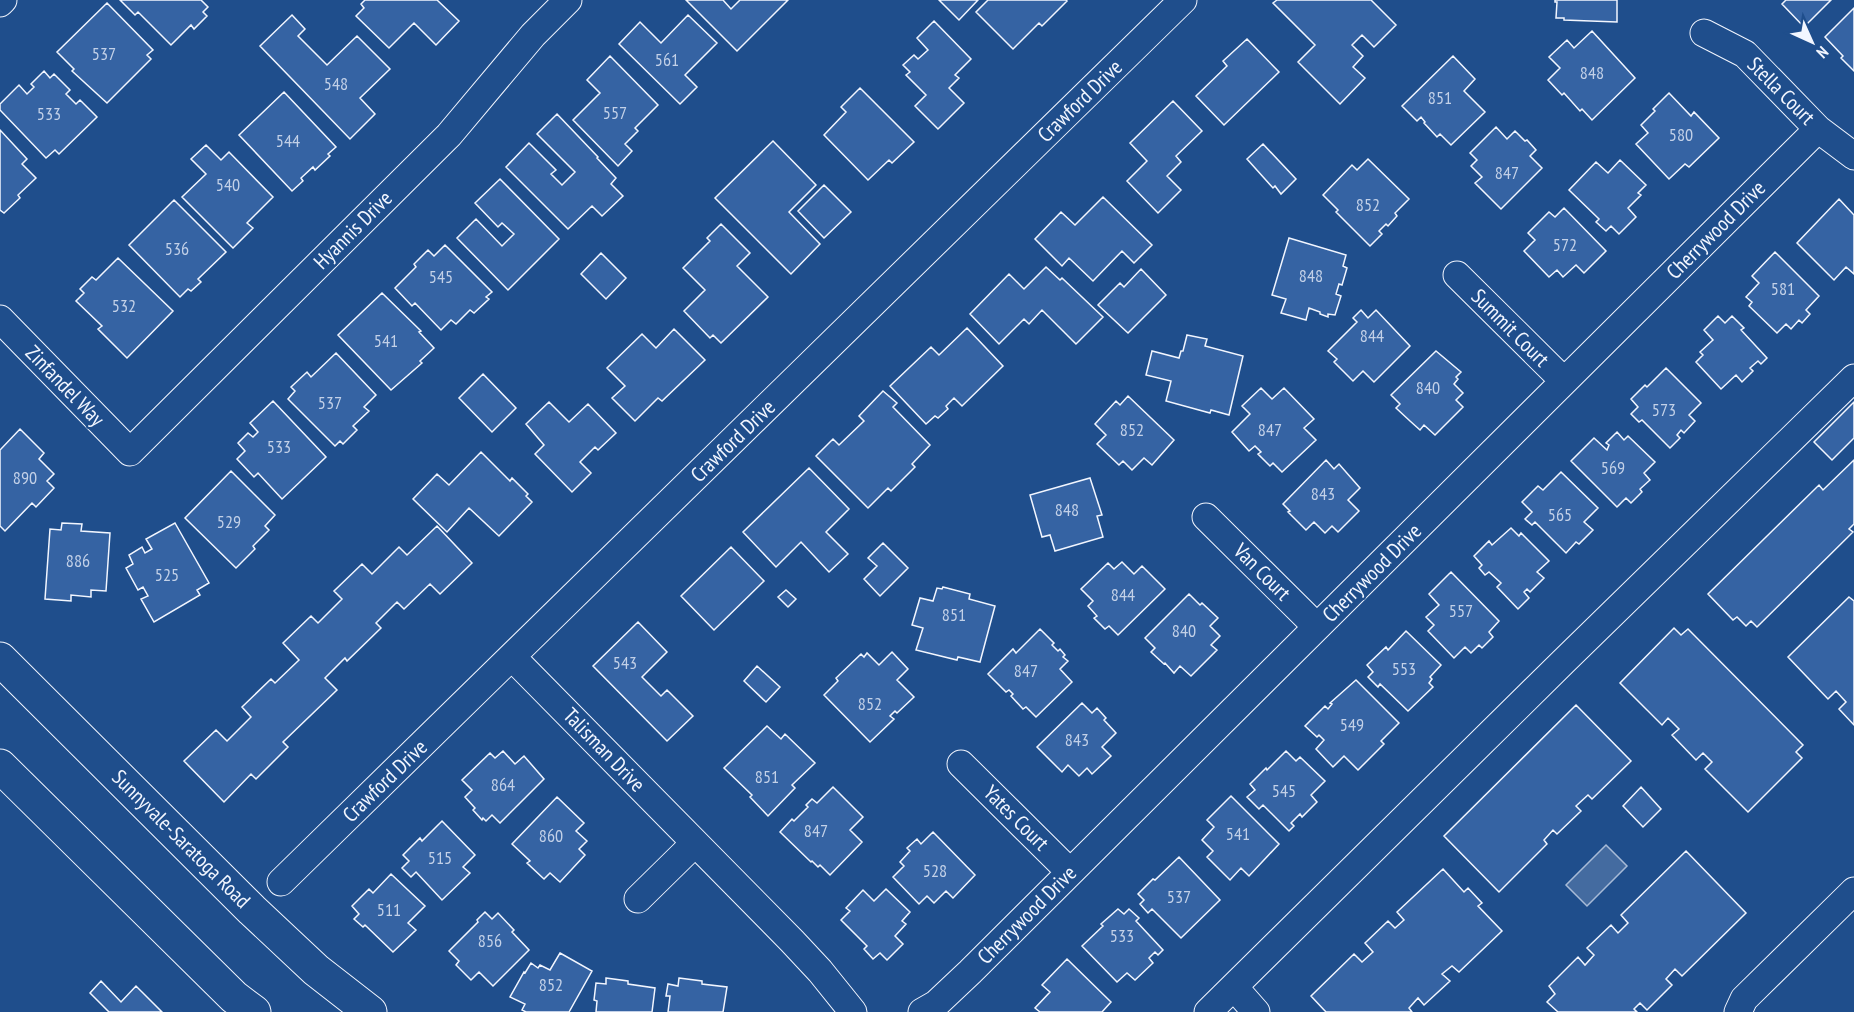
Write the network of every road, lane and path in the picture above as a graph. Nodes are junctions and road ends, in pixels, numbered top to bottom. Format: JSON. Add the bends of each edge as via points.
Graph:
{"nodes":[{"id":1,"x":3,"y":0,"type":"edge"},
{"id":2,"x":568,"y":0,"type":"edge"},
{"id":3,"x":1184,"y":0,"type":"edge"},
{"id":4,"x":0,"y":3,"type":"edge"},
{"id":5,"x":1704,"y":33,"type":"dead end"},
{"id":6,"x":1818,"y":129,"type":"junction"},
{"id":7,"x":1854,"y":156,"type":"edge"},
{"id":8,"x":1457,"y":275,"type":"dead end"},
{"id":9,"x":0,"y":319,"type":"edge"},
{"id":10,"x":1854,"y":378,"type":"edge"},
{"id":11,"x":1564,"y":381,"type":"junction"},
{"id":12,"x":130,"y":452,"type":"joint"},
{"id":13,"x":1206,"y":517,"type":"dead end"},
{"id":14,"x":1317,"y":627,"type":"junction"},
{"id":15,"x":512,"y":657,"type":"junction"},
{"id":16,"x":0,"y":658,"type":"edge"},
{"id":17,"x":962,"y":764,"type":"dead end"},
{"id":18,"x":0,"y":765,"type":"edge"},
{"id":19,"x":695,"y":843,"type":"junction"},
{"id":20,"x":1070,"y":872,"type":"junction"},
{"id":21,"x":281,"y":882,"type":"dead end"},
{"id":22,"x":1854,"y":891,"type":"edge"},
{"id":23,"x":638,"y":899,"type":"dead end"},
{"id":24,"x":1234,"y":987,"type":"junction"},
{"id":25,"x":254,"y":1012,"type":"edge"},
{"id":26,"x":370,"y":1012,"type":"edge"},
{"id":27,"x":853,"y":1012,"type":"edge"},
{"id":28,"x":922,"y":1012,"type":"edge"},
{"id":29,"x":1208,"y":1012,"type":"edge"},
{"id":30,"x":1256,"y":1012,"type":"edge"},
{"id":31,"x":1738,"y":1012,"type":"edge"}],
"edges":[{"from":1,"to":4,"type":"street"},
{"from":2,"to":12,"type":"street","name":"Hyannis Drive","via":[[449,135]]},
{"from":3,"to":15,"type":"street","name":"Crawford Drive"},
{"from":5,"to":6,"type":"street","name":"Stella Court","via":[[1745,54]]},
{"from":6,"to":7,"type":"street","name":"Stella Court"},
{"from":6,"to":11,"type":"street","name":"Cherrywood Drive"},
{"from":8,"to":11,"type":"street","name":"Summit Court"},
{"from":9,"to":12,"type":"street","name":"Zinfandel Way"},
{"from":10,"to":24,"type":"street"},
{"from":11,"to":14,"type":"street","name":"Cherrywood Drive"},
{"from":13,"to":14,"type":"street","name":"Van Court"},
{"from":14,"to":20,"type":"street","name":"Cherrywood Drive"},
{"from":15,"to":19,"type":"street","name":"Talisman Drive"},
{"from":15,"to":21,"type":"street","name":"Crawford Drive"},
{"from":16,"to":26,"type":"main road","name":"Sunnyvale-Saratoga Road","via":[[252,910],[316,970]]},
{"from":17,"to":20,"type":"street","name":"Yates Court"},
{"from":18,"to":25,"type":"main road","via":[[234,997]]},
{"from":19,"to":23,"type":"street"},
{"from":19,"to":27,"type":"street","name":"Talisman Drive","via":[[792,941]]},
{"from":20,"to":28,"type":"street","name":"Cherrywood Drive","via":[[970,972]]},
{"from":22,"to":31,"type":"street","via":[[1744,999]]},
{"from":24,"to":29,"type":"street"},
{"from":24,"to":30,"type":"street"}]}
